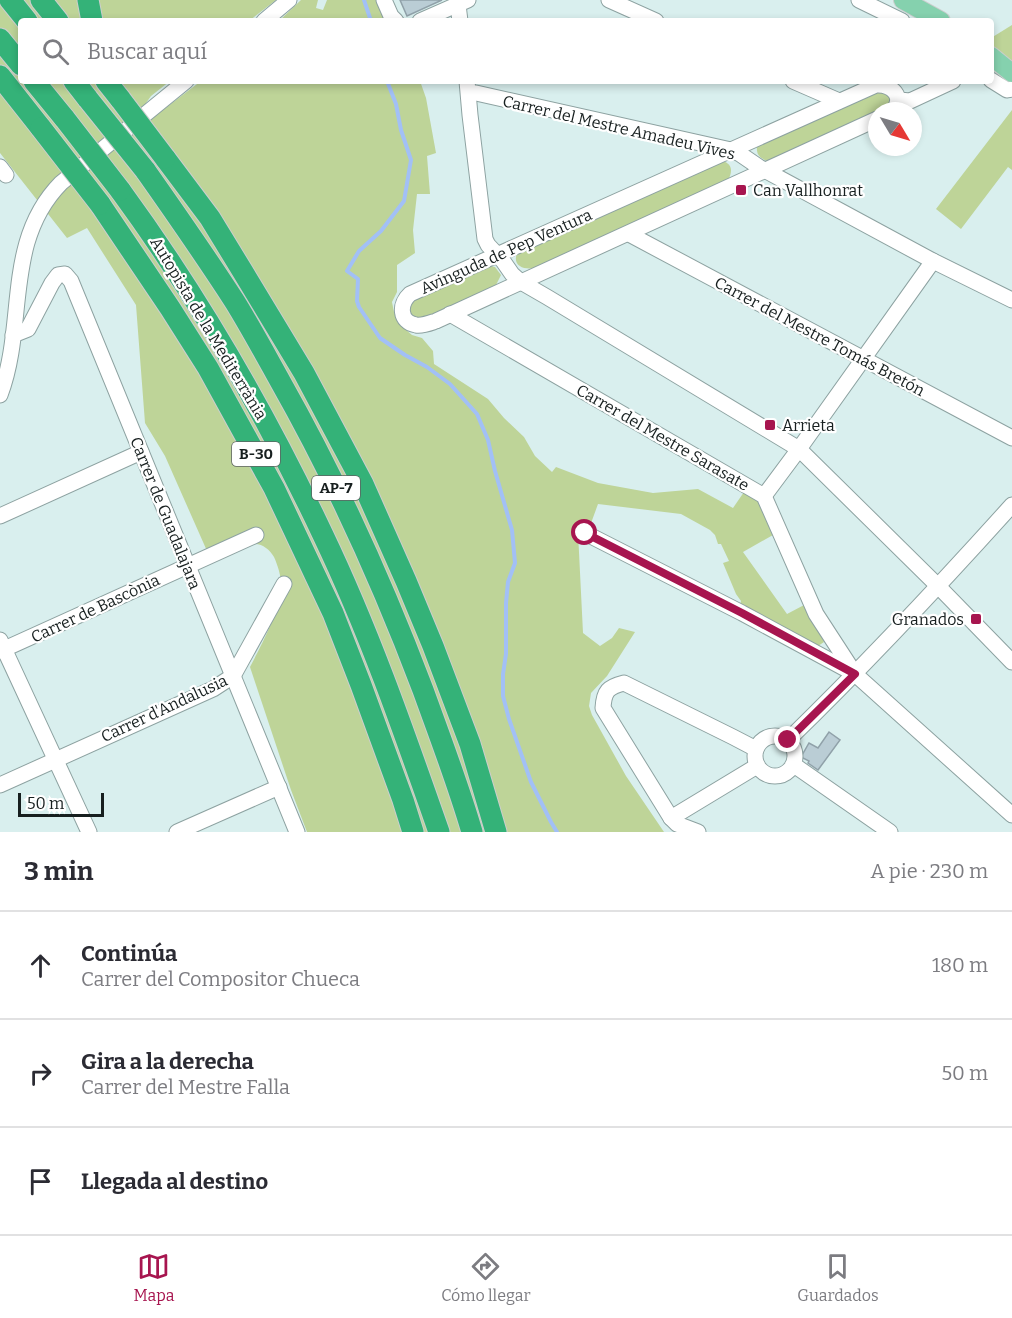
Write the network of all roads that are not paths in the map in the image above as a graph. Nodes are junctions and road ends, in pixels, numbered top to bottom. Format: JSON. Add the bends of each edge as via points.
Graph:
{"nodes":[{"id":1,"x":10,"y":0,"type":"edge"},
{"id":2,"x":41,"y":0,"type":"edge"},
{"id":3,"x":88,"y":0,"type":"edge"},
{"id":4,"x":289,"y":0,"type":"edge"},
{"id":5,"x":384,"y":0,"type":"edge"},
{"id":6,"x":609,"y":0,"type":"edge"},
{"id":7,"x":859,"y":0,"type":"edge"},
{"id":8,"x":903,"y":0,"type":"edge"},
{"id":9,"x":463,"y":2,"type":"edge"},
{"id":10,"x":25,"y":18,"type":"edge"},
{"id":11,"x":56,"y":18,"type":"edge"},
{"id":12,"x":91,"y":18,"type":"edge"},
{"id":13,"x":268,"y":18,"type":"edge"},
{"id":14,"x":393,"y":18,"type":"edge"},
{"id":15,"x":427,"y":18,"type":"edge"},
{"id":16,"x":460,"y":18,"type":"edge"},
{"id":17,"x":649,"y":18,"type":"edge"},
{"id":18,"x":896,"y":18,"type":"edge"},
{"id":19,"x":936,"y":18,"type":"edge"},
{"id":20,"x":0,"y":39,"type":"edge"},
{"id":21,"x":994,"y":59,"type":"edge"},
{"id":22,"x":18,"y":61,"type":"edge"},
{"id":23,"x":1012,"y":74,"type":"edge"},
{"id":24,"x":0,"y":76,"type":"edge"},
{"id":25,"x":994,"y":82,"type":"edge"},
{"id":26,"x":36,"y":84,"type":"edge"},
{"id":27,"x":76,"y":84,"type":"edge"},
{"id":28,"x":182,"y":84,"type":"edge"},
{"id":29,"x":800,"y":84,"type":"edge"},
{"id":30,"x":946,"y":84,"type":"edge"},
{"id":31,"x":112,"y":86,"type":"edge"},
{"id":32,"x":468,"y":87,"type":"edge"},
{"id":33,"x":1012,"y":89,"type":"edge"},
{"id":34,"x":839,"y":101,"type":"junction"},
{"id":35,"x":896,"y":102,"type":"edge"},
{"id":36,"x":904,"y":102,"type":"edge"},
{"id":37,"x":868,"y":123,"type":"edge"},
{"id":38,"x":731,"y":150,"type":"junction"},
{"id":39,"x":765,"y":170,"type":"junction"},
{"id":40,"x":629,"y":234,"type":"junction"},
{"id":41,"x":498,"y":255,"type":"junction"},
{"id":42,"x":933,"y":261,"type":"junction"},
{"id":43,"x":521,"y":282,"type":"junction"},
{"id":44,"x":1012,"y":300,"type":"edge"},
{"id":45,"x":450,"y":314,"type":"junction"},
{"id":46,"x":13,"y":335,"type":"junction"},
{"id":47,"x":864,"y":359,"type":"junction"},
{"id":48,"x":0,"y":395,"type":"edge"},
{"id":49,"x":1012,"y":438,"type":"edge"},
{"id":50,"x":800,"y":449,"type":"junction"},
{"id":51,"x":141,"y":452,"type":"junction"},
{"id":52,"x":764,"y":496,"type":"junction"},
{"id":53,"x":1012,"y":505,"type":"edge"},
{"id":54,"x":0,"y":516,"type":"edge"},
{"id":55,"x":585,"y":533,"type":"dead end"},
{"id":56,"x":256,"y":535,"type":"dead end"},
{"id":57,"x":188,"y":565,"type":"junction"},
{"id":58,"x":284,"y":584,"type":"dead end"},
{"id":59,"x":938,"y":586,"type":"junction"},
{"id":60,"x":1,"y":647,"type":"edge"},
{"id":61,"x":1012,"y":662,"type":"edge"},
{"id":62,"x":855,"y":674,"type":"junction"},
{"id":63,"x":233,"y":676,"type":"junction"},
{"id":64,"x":788,"y":740,"type":"junction"},
{"id":65,"x":470,"y":744,"type":"junction"},
{"id":66,"x":383,"y":746,"type":"junction"},
{"id":67,"x":756,"y":749,"type":"junction"},
{"id":68,"x":55,"y":759,"type":"junction"},
{"id":69,"x":794,"y":765,"type":"junction"},
{"id":70,"x":757,"y":766,"type":"junction"},
{"id":71,"x":0,"y":785,"type":"edge"},
{"id":72,"x":279,"y":787,"type":"junction"},
{"id":73,"x":1012,"y":814,"type":"edge"},
{"id":74,"x":671,"y":818,"type":"junction"},
{"id":75,"x":89,"y":832,"type":"edge"},
{"id":76,"x":177,"y":832,"type":"edge"},
{"id":77,"x":297,"y":832,"type":"edge"},
{"id":78,"x":405,"y":832,"type":"edge"},
{"id":79,"x":413,"y":832,"type":"edge"},
{"id":80,"x":439,"y":832,"type":"edge"},
{"id":81,"x":472,"y":832,"type":"edge"},
{"id":82,"x":496,"y":832,"type":"edge"},
{"id":83,"x":507,"y":832,"type":"edge"},
{"id":84,"x":698,"y":832,"type":"edge"},
{"id":85,"x":890,"y":832,"type":"edge"}],
"edges":[{"from":1,"to":10,"type":"highway"},
{"from":2,"to":11,"type":"highway"},
{"from":3,"to":12,"type":"highway"},
{"from":4,"to":13,"type":"street"},
{"from":5,"to":14,"type":"street"},
{"from":6,"to":17,"type":"street"},
{"from":7,"to":18,"type":"street"},
{"from":8,"to":19,"type":"main road"},
{"from":9,"to":15,"type":"street"},
{"from":9,"to":16,"type":"street"},
{"from":20,"to":22,"type":"highway"},
{"from":21,"to":23,"type":"main road"},
{"from":24,"to":66,"type":"highway","number":"B-30","bridge":true,"via":[[100,204],[208,368],[274,488],[333,613]]},
{"from":25,"to":33,"type":"street"},
{"from":26,"to":80,"type":"highway","name":"Autopista de la Mediterrània","number":"AP-7","bridge":true,"via":[[153,236],[252,395],[296,478],[362,622]]},
{"from":27,"to":81,"type":"highway","name":"Autopista de la Mediterrània","number":"AP-7","bridge":true,"via":[[145,170],[236,303],[329,473],[400,629]]},
{"from":28,"to":46,"type":"street","via":[[61,183],[44,203],[24,249]]},
{"from":29,"to":34,"type":"street"},
{"from":30,"to":36,"type":"street","name":"Avinguda de Pep Ventura"},
{"from":31,"to":65,"type":"highway","bridge":true,"via":[[210,219],[332,424],[406,582]]},
{"from":32,"to":38,"type":"street","name":"Carrer del Mestre Amadeu Vives","via":[[476,93]]},
{"from":32,"to":41,"type":"street","via":[[485,239]]},
{"from":34,"to":35,"type":"street","name":"Avinguda de Pep Ventura","via":[[882,84],[897,94]]},
{"from":34,"to":38,"type":"street","name":"Avinguda de Pep Ventura"},
{"from":37,"to":39,"type":"street","name":"Avinguda de Pep Ventura"},
{"from":38,"to":39,"type":"street","name":"Carrer del Mestre Amadeu Vives"},
{"from":38,"to":41,"type":"street","name":"Avinguda de Pep Ventura"},
{"from":39,"to":40,"type":"street","name":"Avinguda de Pep Ventura"},
{"from":39,"to":42,"type":"street","name":"Carrer del Mestre Amadeu Vives"},
{"from":40,"to":43,"type":"street","name":"Avinguda de Pep Ventura"},
{"from":40,"to":47,"type":"street","name":"Carrer del Mestre Tomás Bretón"},
{"from":41,"to":43,"type":"street"},
{"from":41,"to":45,"type":"street","name":"Avinguda de Pep Ventura","via":[[410,294],[402,304],[404,317],[418,326]]},
{"from":42,"to":44,"type":"street","name":"Carrer del Mestre Amadeu Vives"},
{"from":42,"to":47,"type":"street"},
{"from":43,"to":45,"type":"street","name":"Avinguda de Pep Ventura"},
{"from":43,"to":50,"type":"street"},
{"from":45,"to":52,"type":"street","name":"Carrer del Mestre Sarasate"},
{"from":46,"to":48,"type":"street"},
{"from":46,"to":51,"type":"street","name":"Carrer de Guadalajara","via":[[28,329],[52,283],[58,275],[65,274]]},
{"from":47,"to":49,"type":"street","name":"Carrer del Mestre Tomás Bretón"},
{"from":47,"to":50,"type":"street"},
{"from":50,"to":52,"type":"street"},
{"from":50,"to":59,"type":"street"},
{"from":51,"to":54,"type":"street"},
{"from":51,"to":57,"type":"street","name":"Carrer de Guadalajara"},
{"from":52,"to":62,"type":"street","name":"Carrer del Mestre Sarasate","via":[[816,614]]},
{"from":53,"to":59,"type":"street"},
{"from":55,"to":62,"type":"street"},
{"from":56,"to":57,"type":"street","name":"Carrer de Bascònia"},
{"from":57,"to":60,"type":"street","name":"Carrer de Bascònia"},
{"from":57,"to":63,"type":"street","name":"Carrer de Guadalajara"},
{"from":58,"to":63,"type":"street","name":"Carrer d'Andalusia"},
{"from":59,"to":61,"type":"street"},
{"from":59,"to":62,"type":"street"},
{"from":60,"to":68,"type":"street"},
{"from":62,"to":64,"type":"street"},
{"from":62,"to":73,"type":"street"},
{"from":63,"to":68,"type":"street","name":"Carrer d'Andalusia","via":[[213,689]]},
{"from":63,"to":72,"type":"street","name":"Carrer de Guadalajara"},
{"from":64,"to":67,"type":"street","via":[[773,736],[760,742]]},
{"from":64,"to":69,"type":"street","via":[[796,752]]},
{"from":65,"to":82,"type":"highway"},
{"from":65,"to":83,"type":"highway"},
{"from":66,"to":78,"type":"highway"},
{"from":66,"to":79,"type":"highway","number":"B-30"},
{"from":67,"to":70,"type":"street"},
{"from":67,"to":74,"type":"street","via":[[624,683],[608,689],[603,708]]},
{"from":68,"to":71,"type":"street","name":"Carrer d'Andalusia"},
{"from":68,"to":75,"type":"street"},
{"from":69,"to":70,"type":"street","via":[[784,775],[774,777]]},
{"from":69,"to":85,"type":"street"},
{"from":70,"to":74,"type":"street"},
{"from":72,"to":76,"type":"street"},
{"from":72,"to":77,"type":"street","name":"Carrer de Guadalajara"},
{"from":74,"to":84,"type":"street"}]}
